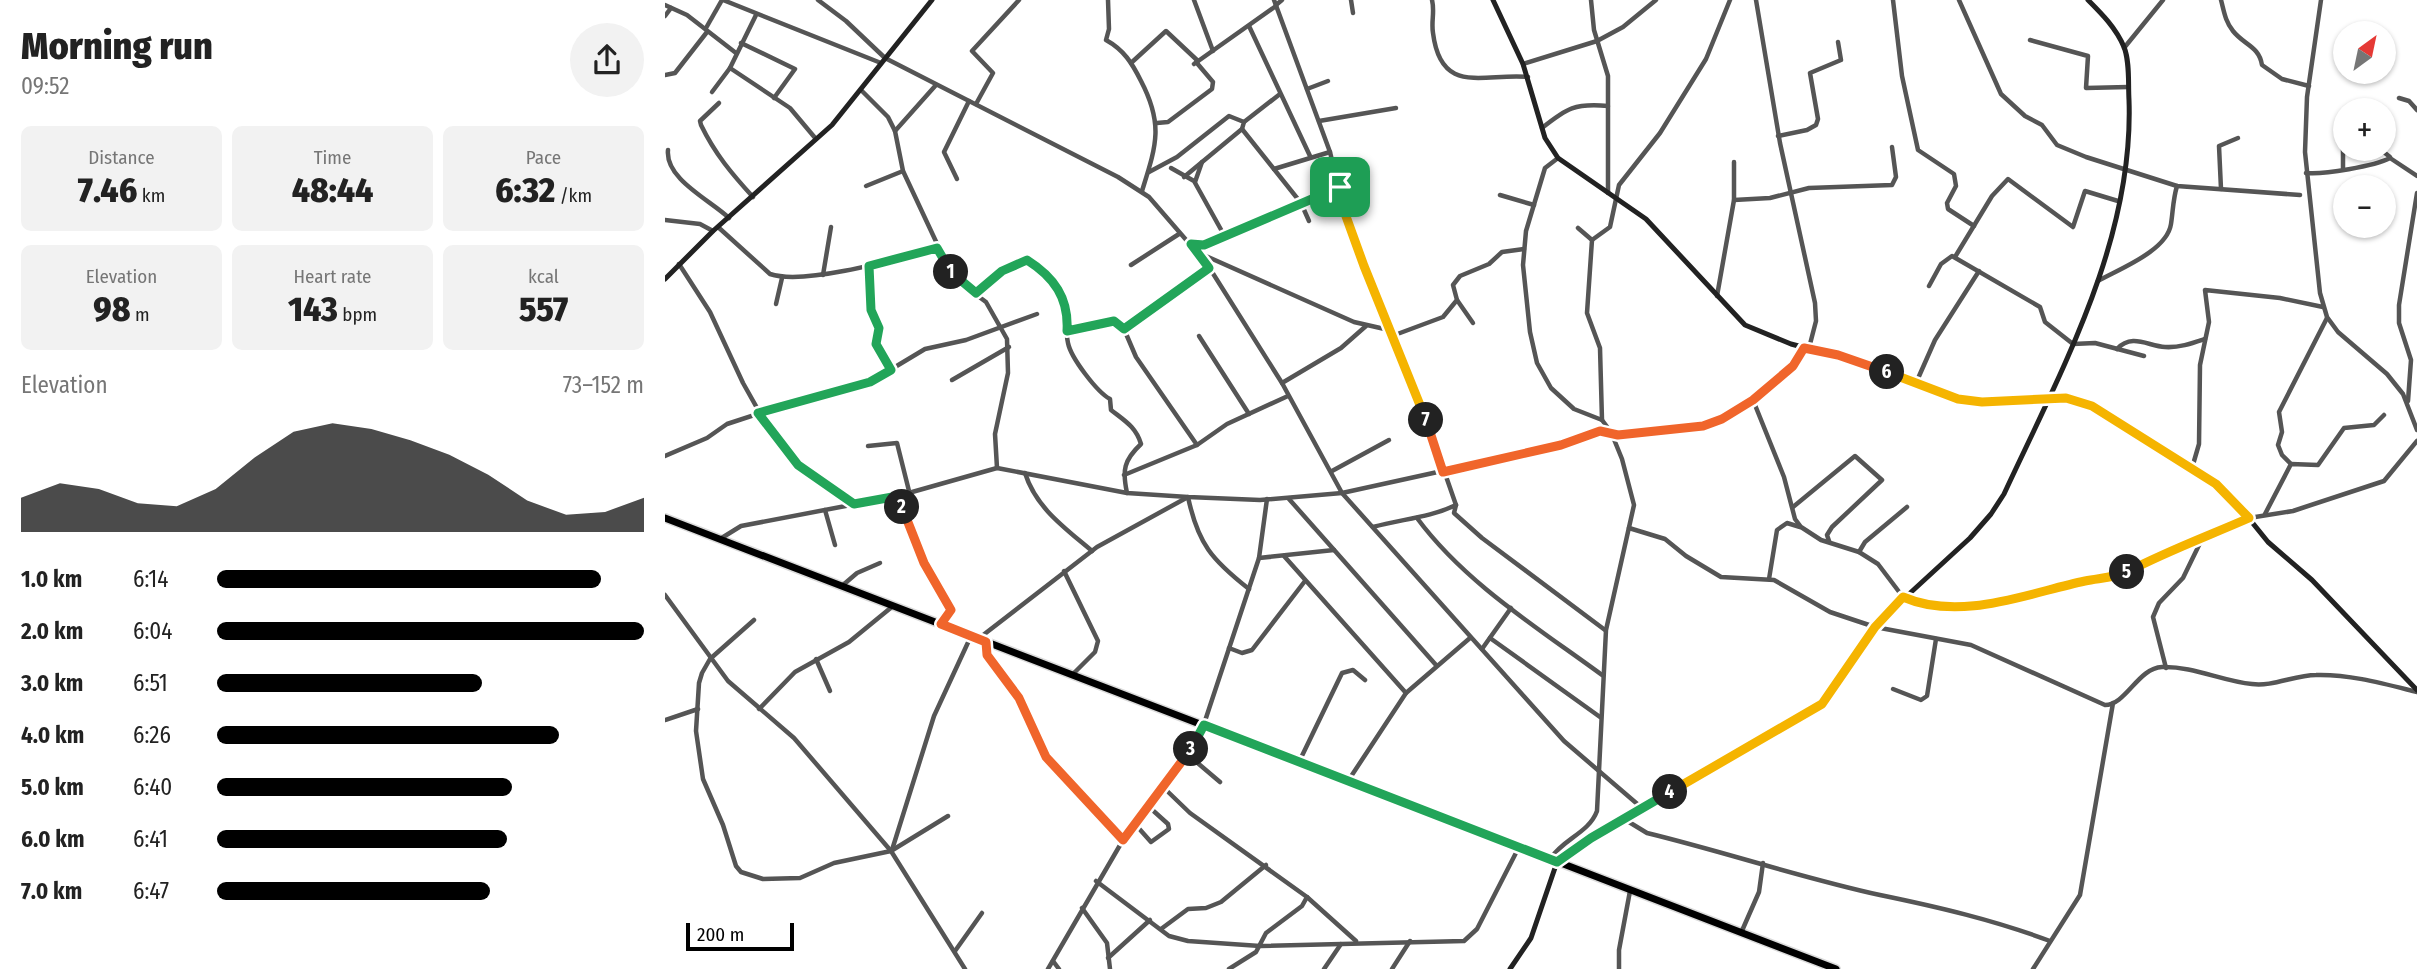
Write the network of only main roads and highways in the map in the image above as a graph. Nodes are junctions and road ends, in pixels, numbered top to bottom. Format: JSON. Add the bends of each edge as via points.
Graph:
{"nodes":[{"id":1,"x":665,"y":518,"type":"edge"},
{"id":2,"x":1836,"y":969,"type":"edge"}],
"edges":[{"from":1,"to":2,"type":"main road"}]}
